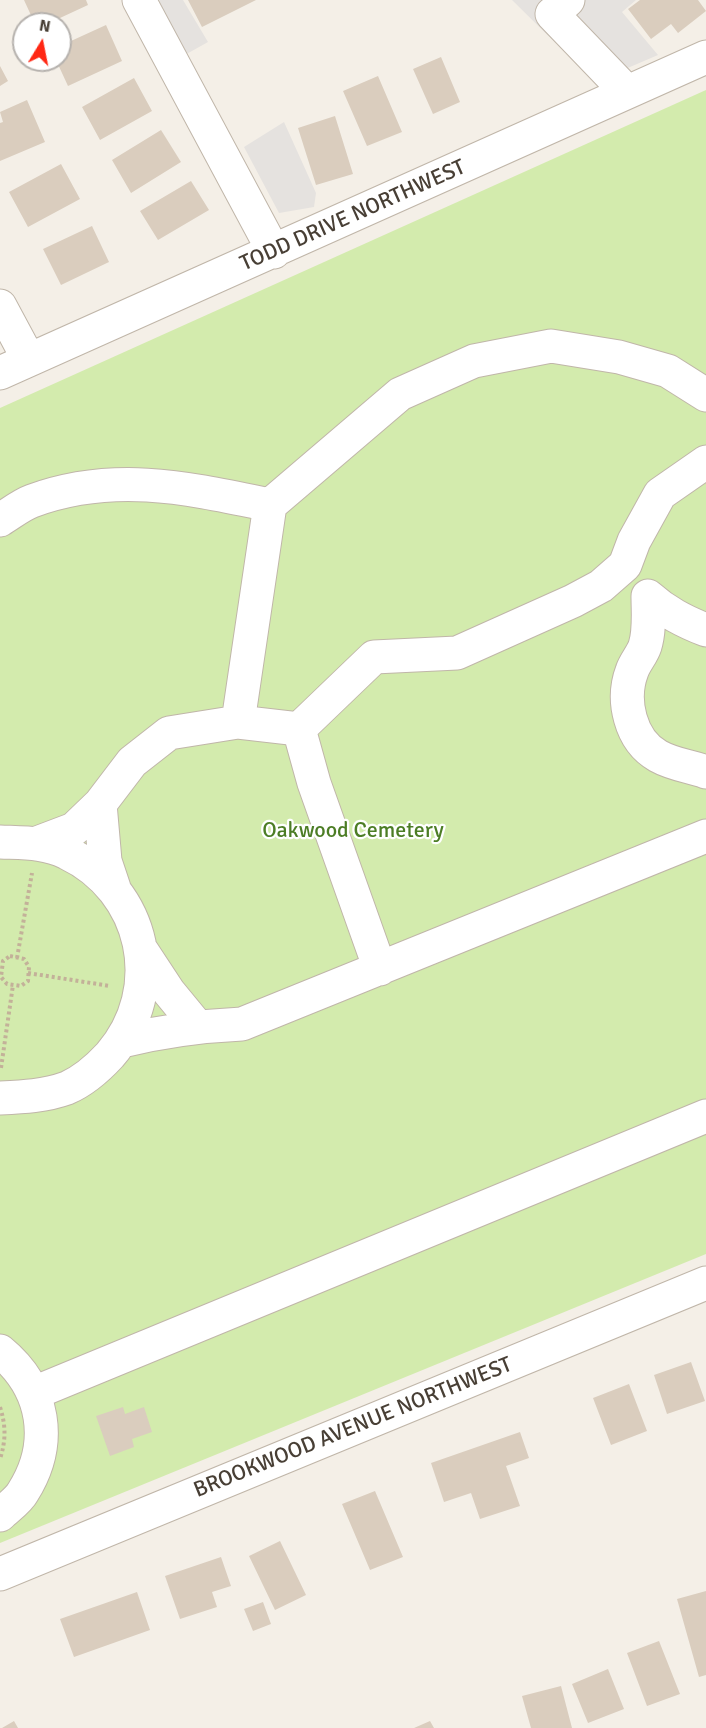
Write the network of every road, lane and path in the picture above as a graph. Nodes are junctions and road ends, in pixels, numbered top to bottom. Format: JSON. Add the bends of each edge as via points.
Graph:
{"nodes":[{"id":1,"x":139,"y":0,"type":"edge"},
{"id":2,"x":568,"y":0,"type":"edge"},
{"id":3,"x":706,"y":57,"type":"edge"},
{"id":4,"x":627,"y":92,"type":"junction"},
{"id":5,"x":274,"y":252,"type":"junction"},
{"id":6,"x":0,"y":306,"type":"edge"},
{"id":7,"x":14,"y":366,"type":"edge"},
{"id":8,"x":706,"y":395,"type":"edge"},
{"id":9,"x":706,"y":462,"type":"edge"},
{"id":10,"x":270,"y":505,"type":"junction"},
{"id":11,"x":0,"y":520,"type":"edge"},
{"id":12,"x":625,"y":565,"type":"junction"},
{"id":13,"x":648,"y":596,"type":"junction"},
{"id":14,"x":706,"y":630,"type":"edge"},
{"id":15,"x":238,"y":722,"type":"junction"},
{"id":16,"x":299,"y":729,"type":"junction"},
{"id":17,"x":706,"y":772,"type":"edge"},
{"id":18,"x":100,"y":804,"type":"junction"},
{"id":19,"x":706,"y":836,"type":"edge"},
{"id":20,"x":0,"y":842,"type":"edge"},
{"id":21,"x":36,"y":843,"type":"junction"},
{"id":22,"x":114,"y":888,"type":"junction"},
{"id":23,"x":142,"y":951,"type":"junction"},
{"id":24,"x":17,"y":958,"type":"junction"},
{"id":25,"x":1,"y":968,"type":"edge"},
{"id":26,"x":380,"y":969,"type":"junction"},
{"id":27,"x":28,"y":974,"type":"junction"},
{"id":28,"x":13,"y":985,"type":"junction"},
{"id":29,"x":142,"y":991,"type":"junction"},
{"id":30,"x":197,"y":1026,"type":"junction"},
{"id":31,"x":122,"y":1041,"type":"junction"},
{"id":32,"x":0,"y":1078,"type":"edge"},
{"id":33,"x":0,"y":1098,"type":"edge"},
{"id":34,"x":706,"y":1116,"type":"edge"},
{"id":35,"x":706,"y":1283,"type":"edge"},
{"id":36,"x":0,"y":1352,"type":"edge"},
{"id":37,"x":34,"y":1393,"type":"junction"},
{"id":38,"x":0,"y":1407,"type":"edge"},
{"id":39,"x":0,"y":1459,"type":"edge"},
{"id":40,"x":0,"y":1515,"type":"edge"},
{"id":41,"x":0,"y":1574,"type":"edge"}],
"edges":[{"from":1,"to":5,"type":"street"},
{"from":2,"to":4,"type":"street","via":[[552,14]]},
{"from":3,"to":4,"type":"street","name":"TODD DRIVE NORTHWEST"},
{"from":4,"to":5,"type":"street","name":"TODD DRIVE NORTHWEST"},
{"from":5,"to":7,"type":"street","name":"TODD DRIVE NORTHWEST"},
{"from":6,"to":7,"type":"street"},
{"from":8,"to":10,"type":"street","via":[[668,371],[619,357],[551,346],[474,361],[400,394]]},
{"from":9,"to":12,"type":"street","via":[[660,494]]},
{"from":10,"to":11,"type":"street","via":[[138,483],[78,488],[29,502]]},
{"from":10,"to":15,"type":"street"},
{"from":12,"to":13,"type":"street"},
{"from":12,"to":16,"type":"street","via":[[601,586],[573,601],[457,653],[374,657]]},
{"from":13,"to":14,"type":"street","via":[[666,612]]},
{"from":13,"to":17,"type":"street","via":[[649,626],[627,694],[629,717],[639,738],[656,755]]},
{"from":15,"to":16,"type":"street"},
{"from":15,"to":18,"type":"street","via":[[169,733],[132,762]]},
{"from":16,"to":26,"type":"street","via":[[314,783]]},
{"from":18,"to":21,"type":"street","via":[[74,829]]},
{"from":18,"to":22,"type":"street","via":[[105,861]]},
{"from":19,"to":26,"type":"street"},
{"from":20,"to":21,"type":"street"},
{"from":21,"to":22,"type":"street","via":[[66,852],[92,867]]},
{"from":21,"to":24,"type":"path"},
{"from":22,"to":23,"type":"street","via":[[132,918]]},
{"from":23,"to":29,"type":"street"},
{"from":23,"to":30,"type":"street"},
{"from":24,"to":25,"type":"path","via":[[10,956]]},
{"from":24,"to":27,"type":"path","via":[[24,959],[29,966]]},
{"from":25,"to":28,"type":"path","via":[[1,977]]},
{"from":26,"to":30,"type":"street","via":[[242,1024]]},
{"from":27,"to":28,"type":"path","via":[[28,981],[21,986]]},
{"from":27,"to":29,"type":"path"},
{"from":28,"to":32,"type":"path"},
{"from":29,"to":31,"type":"street","via":[[135,1017]]},
{"from":30,"to":31,"type":"street"},
{"from":31,"to":33,"type":"street","via":[[99,1068],[68,1087],[33,1097]]},
{"from":34,"to":37,"type":"street"},
{"from":35,"to":41,"type":"street","name":"BROOKWOOD AVENUE NORTHWEST"},
{"from":36,"to":37,"type":"street","via":[[16,1365]]},
{"from":37,"to":40,"type":"street","via":[[42,1427],[38,1462],[22,1494]]},
{"from":38,"to":39,"type":"path","via":[[5,1426]]}]}
